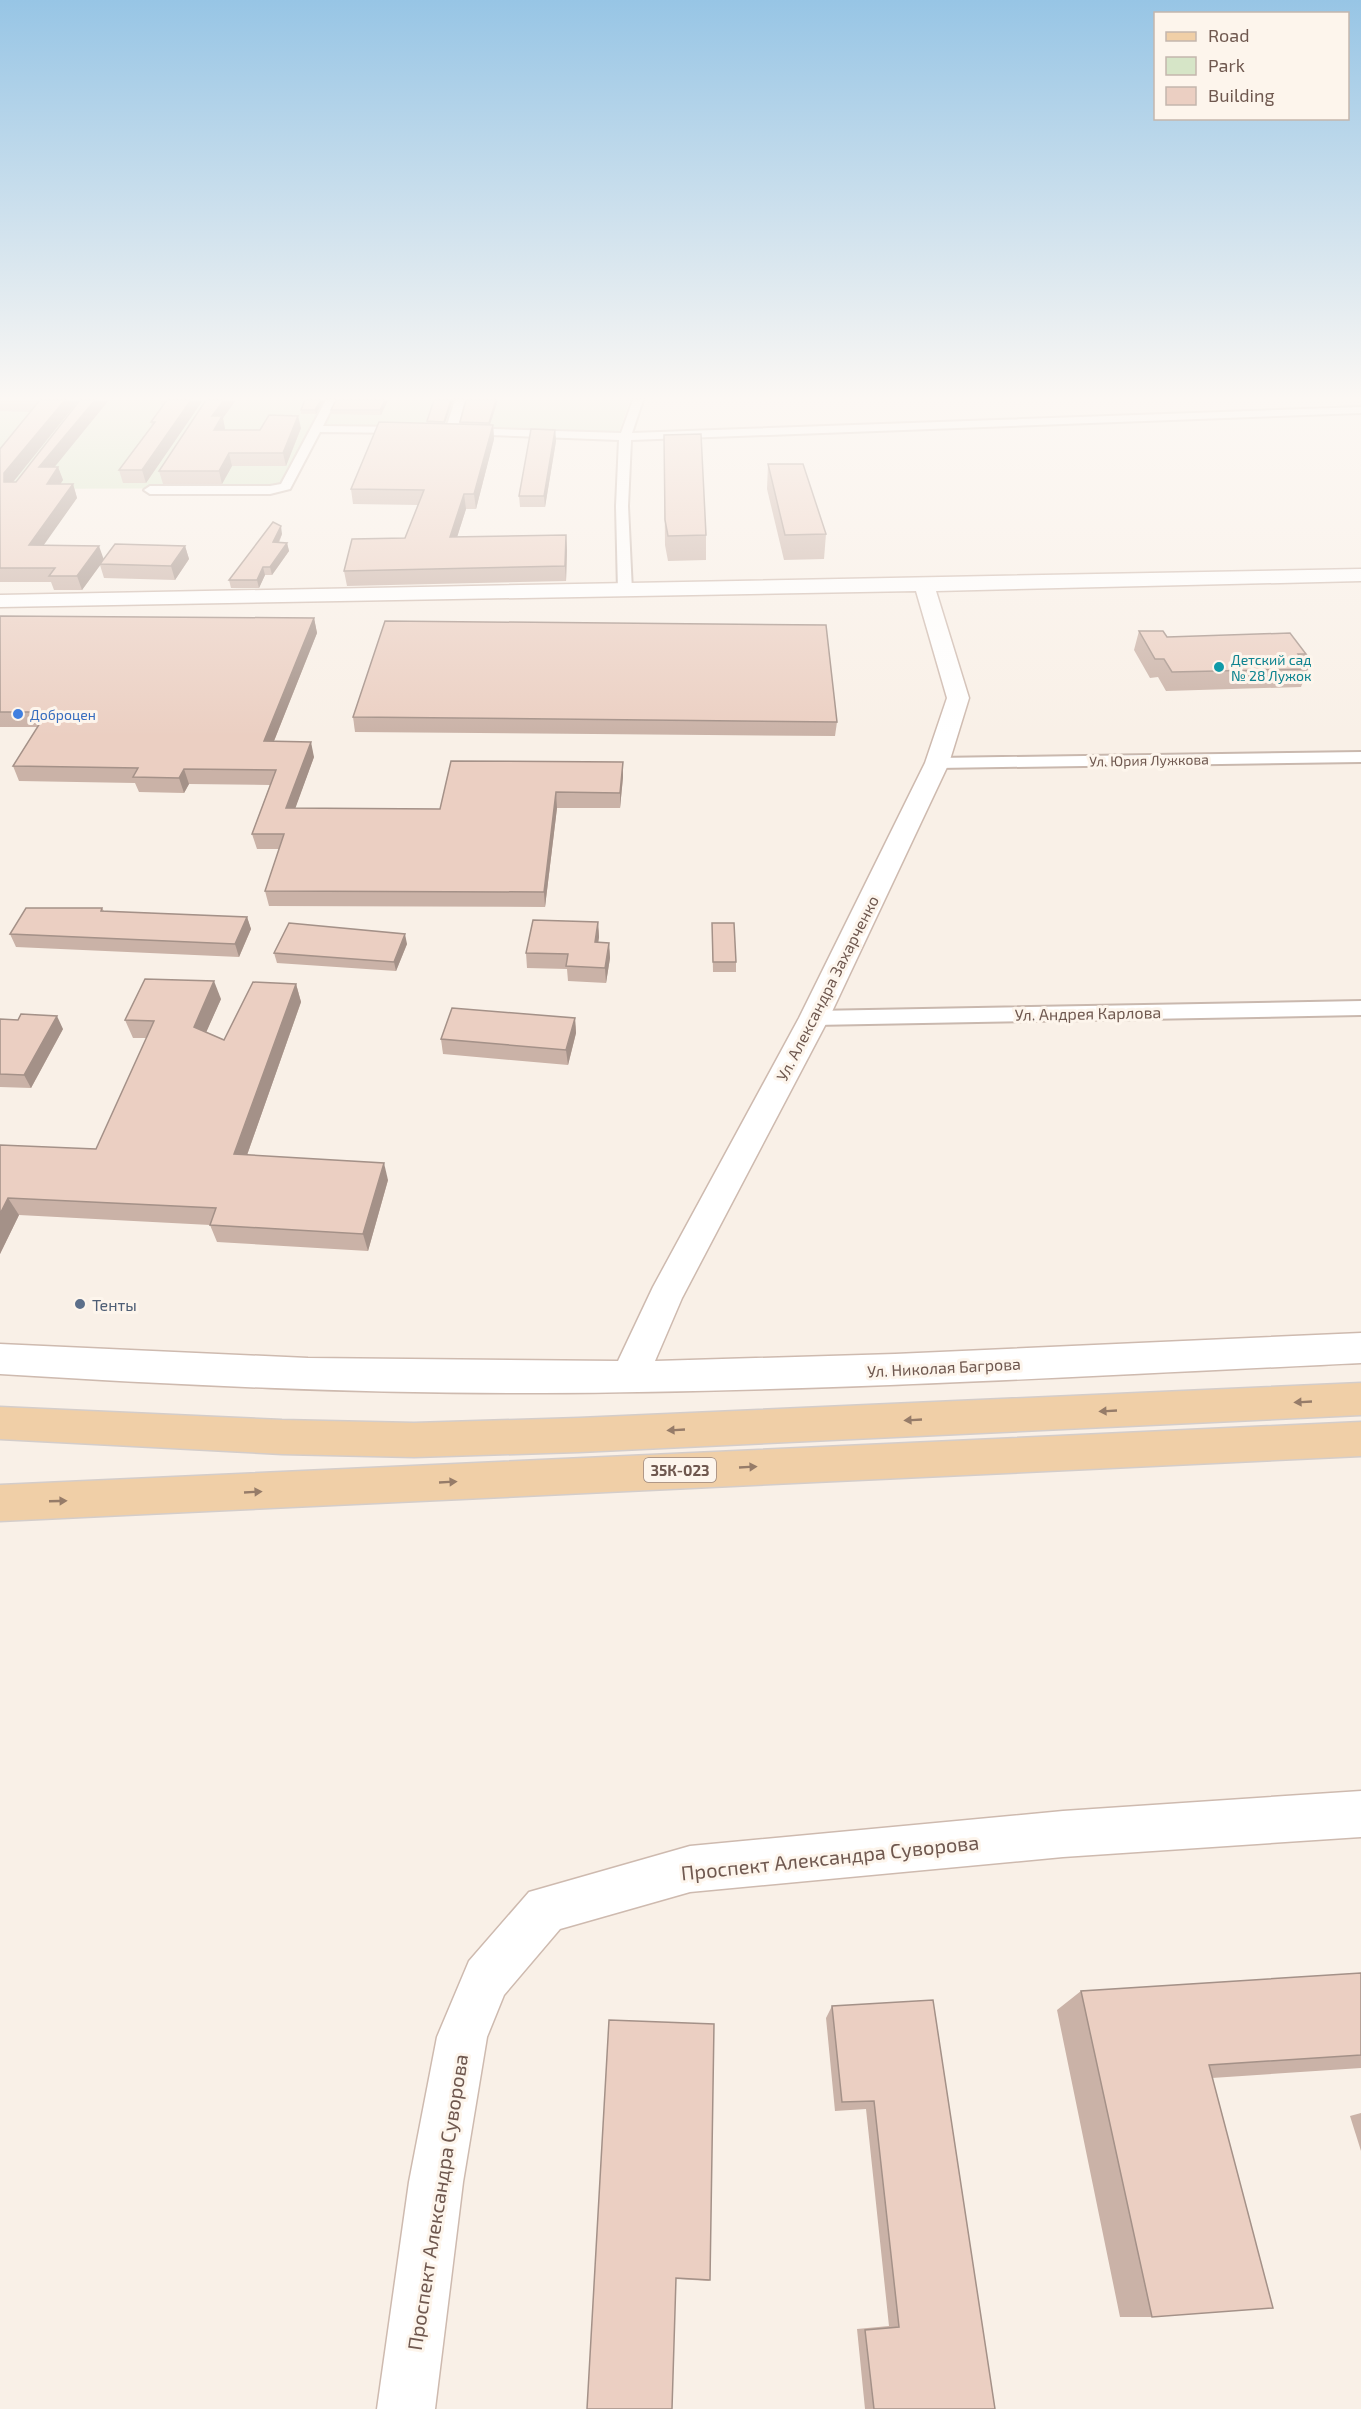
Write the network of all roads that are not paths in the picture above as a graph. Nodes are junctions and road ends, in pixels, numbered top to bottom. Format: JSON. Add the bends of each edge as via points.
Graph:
{"nodes":[{"id":1,"x":622,"y":512,"type":"edge"},
{"id":2,"x":1361,"y":574,"type":"edge"},
{"id":3,"x":924,"y":585,"type":"junction"},
{"id":4,"x":626,"y":591,"type":"junction"},
{"id":5,"x":0,"y":602,"type":"edge"},
{"id":6,"x":1361,"y":757,"type":"edge"},
{"id":7,"x":937,"y":763,"type":"junction"},
{"id":8,"x":1361,"y":1008,"type":"edge"},
{"id":9,"x":814,"y":1018,"type":"junction"},
{"id":10,"x":1361,"y":1348,"type":"edge"},
{"id":11,"x":0,"y":1359,"type":"edge"},
{"id":12,"x":629,"y":1377,"type":"junction"},
{"id":13,"x":1361,"y":1399,"type":"edge"},
{"id":14,"x":0,"y":1423,"type":"edge"},
{"id":15,"x":1361,"y":1439,"type":"edge"},
{"id":16,"x":0,"y":1503,"type":"edge"},
{"id":17,"x":1361,"y":1814,"type":"edge"},
{"id":18,"x":406,"y":2409,"type":"edge"}],
"edges":[{"from":1,"to":4,"type":"street"},
{"from":2,"to":3,"type":"street"},
{"from":3,"to":4,"type":"street"},
{"from":3,"to":7,"type":"street","name":"Ул. Александра Захарченко","via":[[958,698]]},
{"from":4,"to":5,"type":"street"},
{"from":6,"to":7,"type":"street","name":"Ул. Юрия Лужкова"},
{"from":7,"to":9,"type":"street","name":"Ул. Александра Захарченко"},
{"from":8,"to":9,"type":"street","name":"Ул. Андрея Карлова"},
{"from":9,"to":12,"type":"street","name":"Ул. Александра Захарченко","via":[[670,1286]]},
{"from":10,"to":12,"type":"street","name":"Ул. Николая Багрова"},
{"from":11,"to":12,"type":"street","name":"Ул. Николая Багрова","via":[[222,1372]]},
{"from":13,"to":14,"type":"main road","one_way":true,"via":[[414,1440]]},
{"from":16,"to":15,"type":"main road","number":"35К-023","one_way":true},
{"from":17,"to":18,"type":"street","name":"Проспект Александра Суворова","via":[[1063,1834],[690,1869],[546,1909],[486,1978],[462,2037],[436,2182]]}]}
